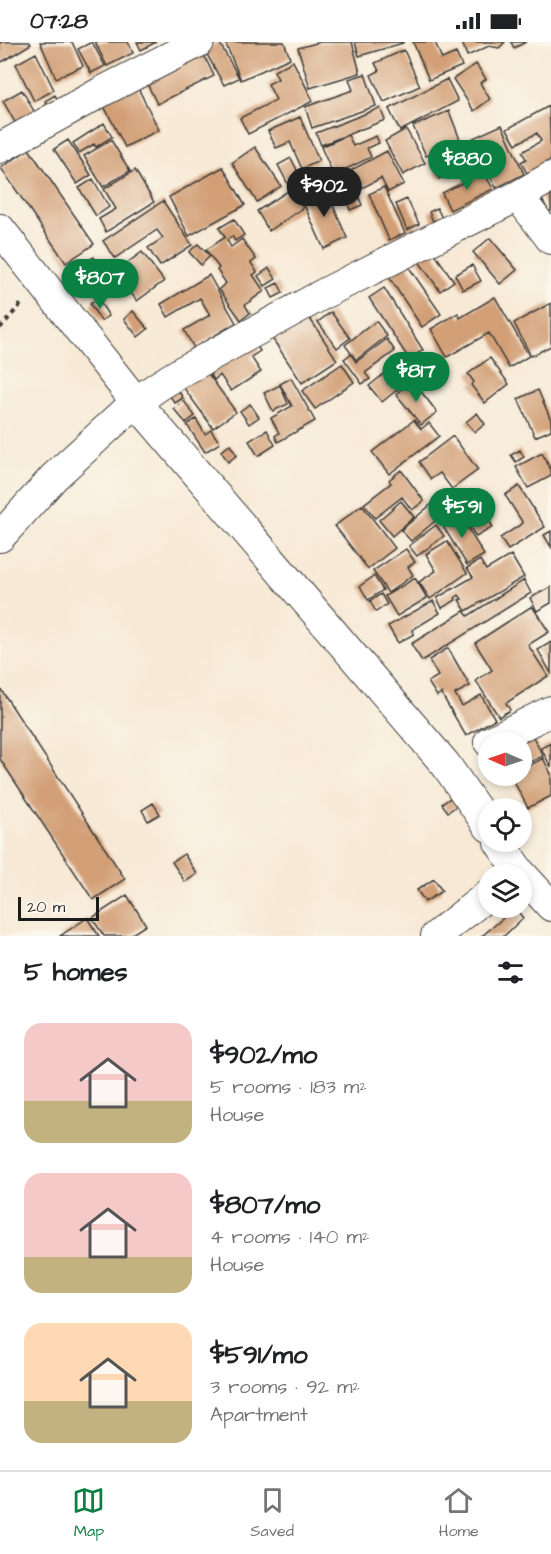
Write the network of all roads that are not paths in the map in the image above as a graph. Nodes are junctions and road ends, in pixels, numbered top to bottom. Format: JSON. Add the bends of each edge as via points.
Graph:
{"nodes":[{"id":1,"x":199,"y":42,"type":"edge"},
{"id":2,"x":0,"y":148,"type":"edge"},
{"id":3,"x":551,"y":177,"type":"edge"},
{"id":4,"x":518,"y":196,"type":"junction"},
{"id":5,"x":0,"y":229,"type":"edge"},
{"id":6,"x":551,"y":239,"type":"edge"},
{"id":7,"x":136,"y":402,"type":"junction"},
{"id":8,"x":0,"y":537,"type":"edge"},
{"id":9,"x":551,"y":711,"type":"edge"},
{"id":10,"x":510,"y":732,"type":"edge"},
{"id":11,"x":478,"y":749,"type":"edge"},
{"id":12,"x":446,"y":765,"type":"junction"},
{"id":13,"x":478,"y":811,"type":"edge"},
{"id":14,"x":532,"y":888,"type":"edge"},
{"id":15,"x":478,"y":903,"type":"edge"},
{"id":16,"x":551,"y":906,"type":"edge"},
{"id":17,"x":436,"y":936,"type":"edge"}],
"edges":[{"from":1,"to":2,"type":"street"},
{"from":3,"to":4,"type":"street"},
{"from":4,"to":6,"type":"street"},
{"from":4,"to":7,"type":"street","via":[[285,315],[181,372]]},
{"from":5,"to":7,"type":"street"},
{"from":7,"to":8,"type":"street","via":[[54,477]]},
{"from":7,"to":12,"type":"street"},
{"from":9,"to":10,"type":"street"},
{"from":11,"to":12,"type":"street"},
{"from":12,"to":13,"type":"street"},
{"from":14,"to":16,"type":"street"},
{"from":15,"to":17,"type":"street"}]}
